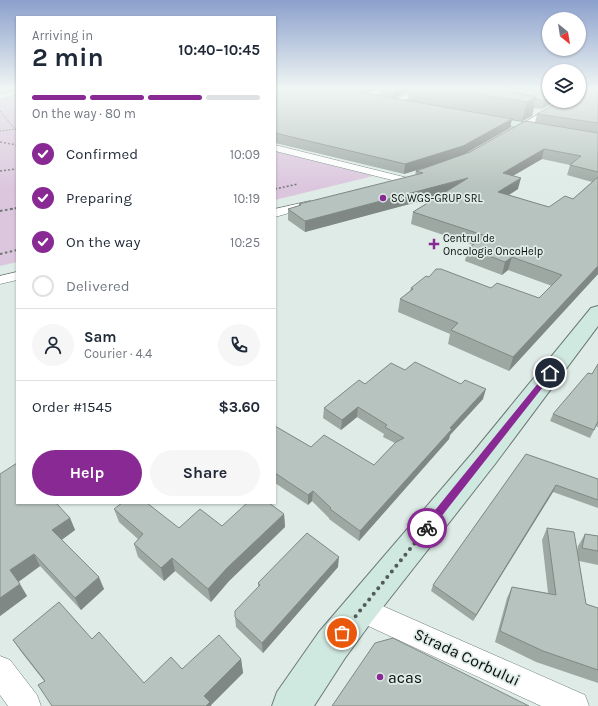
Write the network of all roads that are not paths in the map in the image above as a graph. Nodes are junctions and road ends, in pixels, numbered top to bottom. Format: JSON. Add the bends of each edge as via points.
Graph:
{"nodes":[{"id":1,"x":501,"y":122,"type":"edge"},
{"id":2,"x":530,"y":122,"type":"edge"},
{"id":3,"x":523,"y":126,"type":"junction"},
{"id":4,"x":504,"y":137,"type":"edge"},
{"id":5,"x":598,"y":138,"type":"edge"},
{"id":6,"x":598,"y":143,"type":"edge"},
{"id":7,"x":276,"y":148,"type":"edge"},
{"id":8,"x":416,"y":176,"type":"edge"},
{"id":9,"x":404,"y":180,"type":"junction"},
{"id":10,"x":382,"y":186,"type":"edge"},
{"id":11,"x":318,"y":202,"type":"edge"},
{"id":12,"x":276,"y":213,"type":"edge"},
{"id":13,"x":16,"y":276,"type":"edge"},
{"id":14,"x":0,"y":280,"type":"edge"},
{"id":15,"x":598,"y":312,"type":"edge"},
{"id":16,"x":360,"y":609,"type":"junction"},
{"id":17,"x":0,"y":670,"type":"edge"},
{"id":18,"x":26,"y":706,"type":"edge"},
{"id":19,"x":291,"y":706,"type":"edge"},
{"id":20,"x":574,"y":706,"type":"edge"}],
"edges":[{"from":1,"to":3,"type":"main road"},
{"from":2,"to":3,"type":"street"},
{"from":3,"to":4,"type":"street"},
{"from":3,"to":5,"type":"main road"},
{"from":3,"to":6,"type":"main road","via":[[535,131]]},
{"from":7,"to":9,"type":"street"},
{"from":8,"to":9,"type":"street"},
{"from":9,"to":10,"type":"street"},
{"from":11,"to":12,"type":"street"},
{"from":13,"to":14,"type":"street"},
{"from":15,"to":16,"type":"main road","via":[[485,457]]},
{"from":16,"to":19,"type":"main road"},
{"from":16,"to":20,"type":"street","name":"Strada Corbului"},
{"from":17,"to":18,"type":"street"}]}
